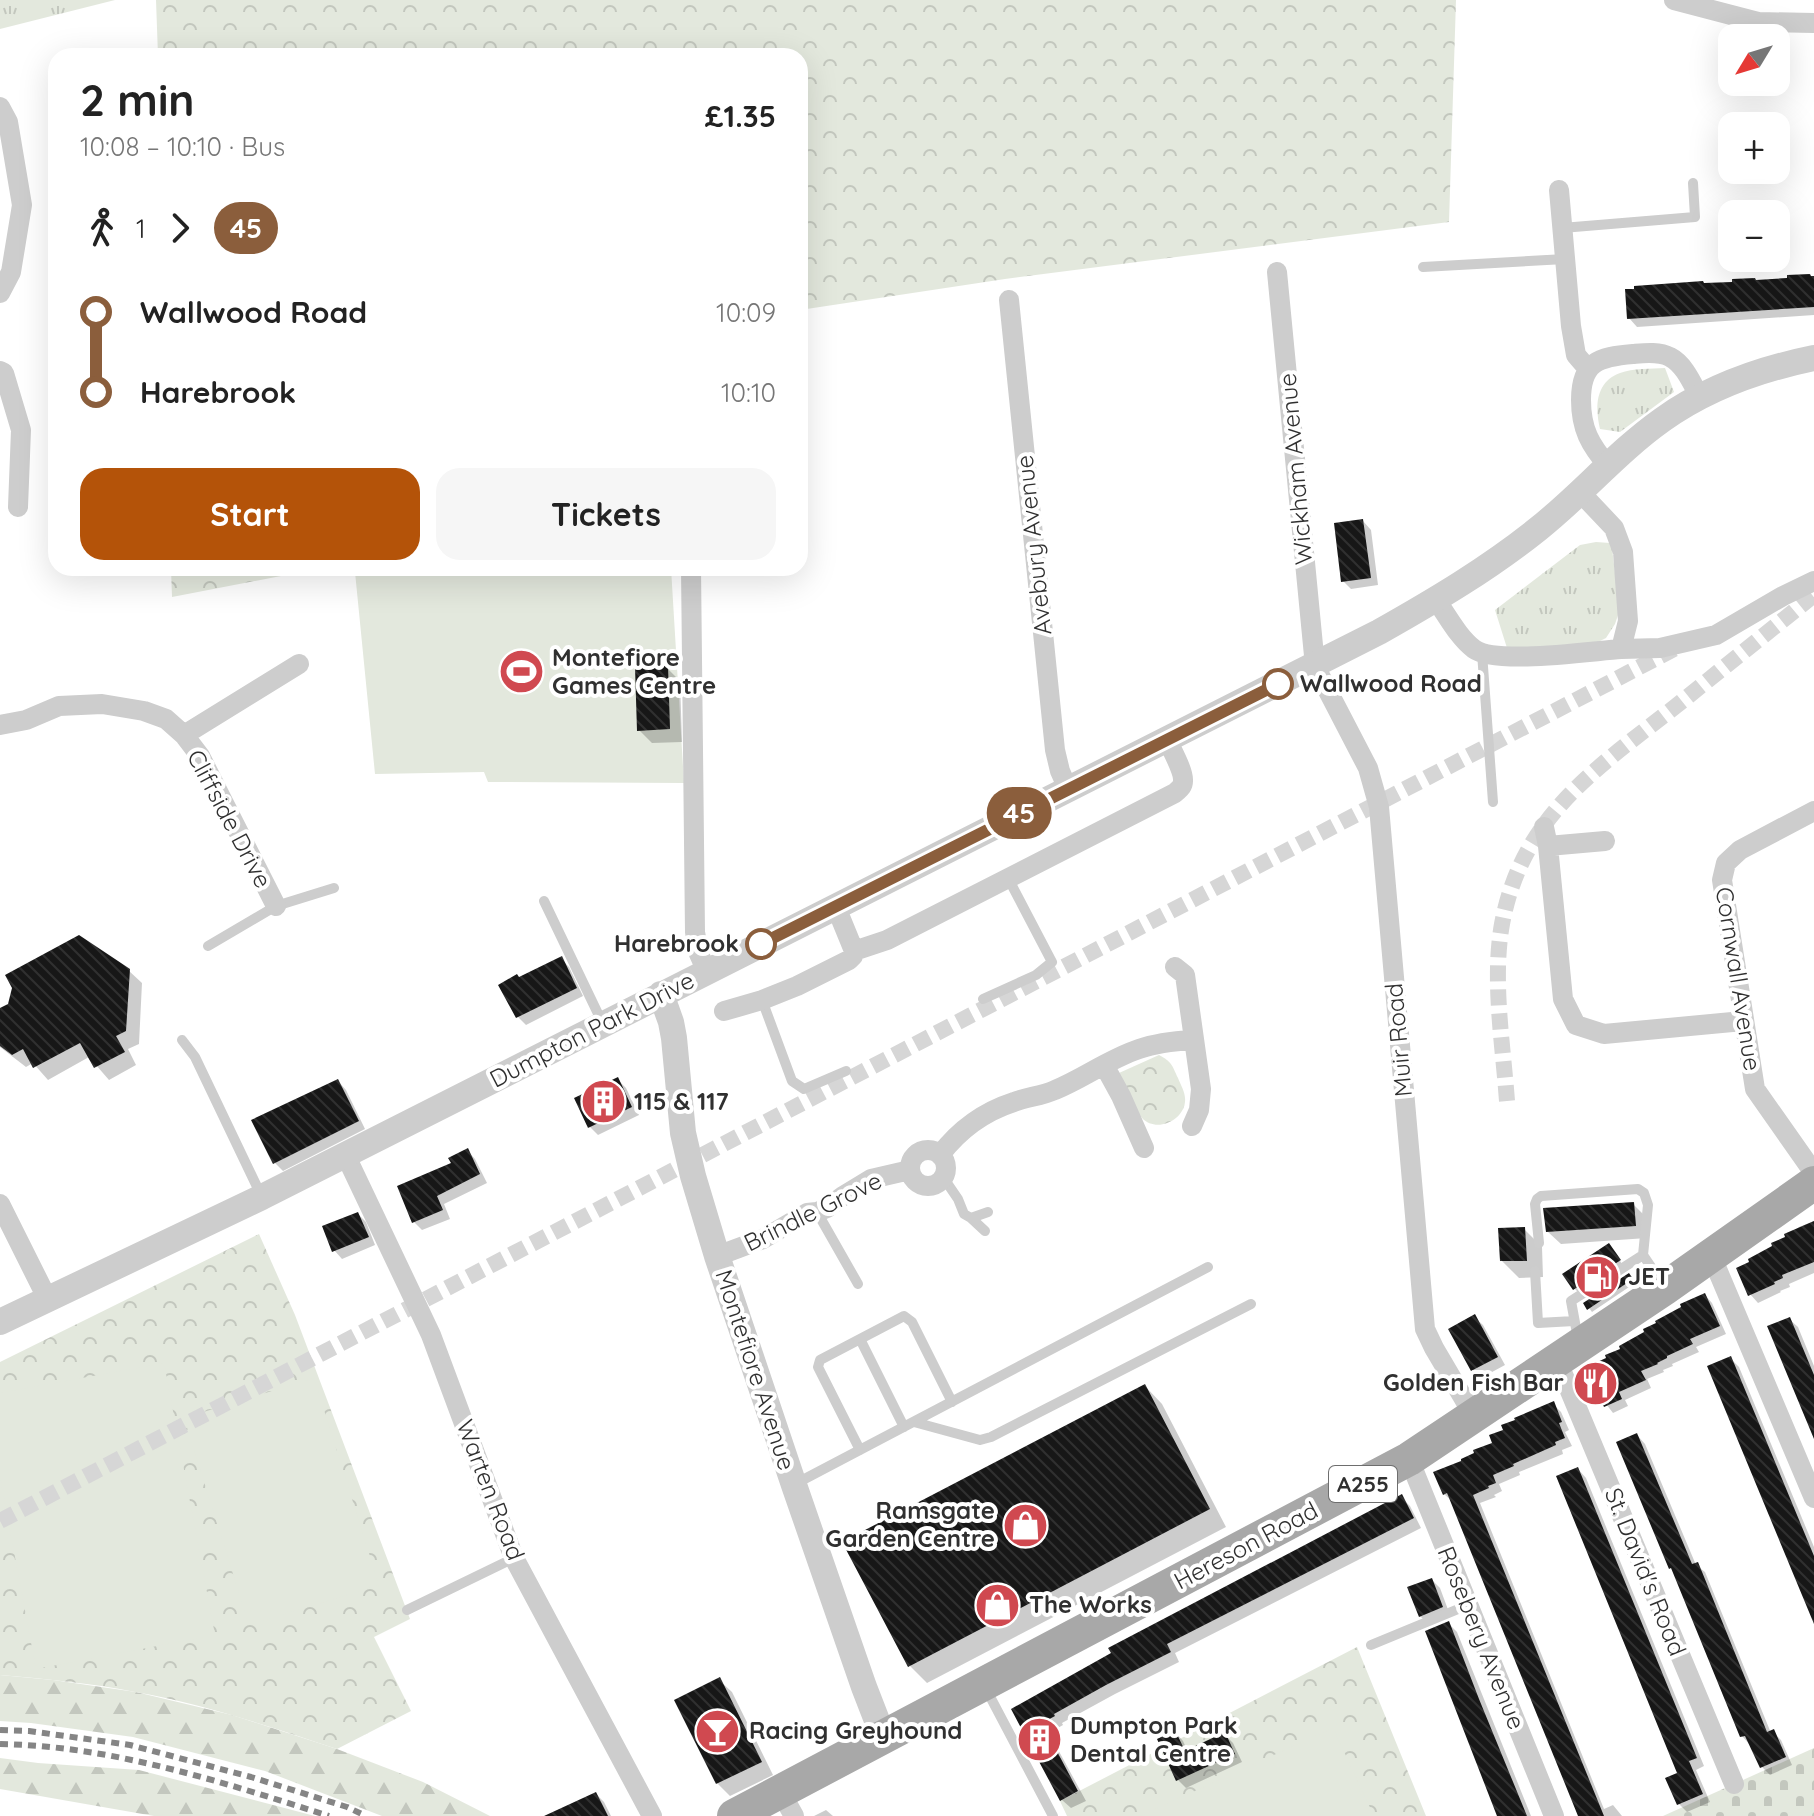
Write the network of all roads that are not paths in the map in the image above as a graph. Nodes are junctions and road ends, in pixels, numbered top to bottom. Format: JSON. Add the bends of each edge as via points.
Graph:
{"nodes":[{"id":1,"x":1674,"y":0,"type":"edge"},
{"id":2,"x":1814,"y":23,"type":"edge"},
{"id":3,"x":0,"y":107,"type":"edge"},
{"id":4,"x":1693,"y":183,"type":"dead end"},
{"id":5,"x":1559,"y":190,"type":"dead end"},
{"id":6,"x":1562,"y":228,"type":"junction"},
{"id":7,"x":1565,"y":259,"type":"junction"},
{"id":8,"x":1423,"y":267,"type":"dead end"},
{"id":9,"x":1277,"y":272,"type":"dead end"},
{"id":10,"x":0,"y":293,"type":"edge"},
{"id":11,"x":1009,"y":300,"type":"dead end"},
{"id":12,"x":1814,"y":358,"type":"edge"},
{"id":13,"x":1588,"y":369,"type":"junction"},
{"id":14,"x":0,"y":371,"type":"edge"},
{"id":15,"x":1699,"y":396,"type":"junction"},
{"id":16,"x":1609,"y":467,"type":"junction"},
{"id":17,"x":1580,"y":492,"type":"junction"},
{"id":18,"x":18,"y":507,"type":"dead end"},
{"id":19,"x":691,"y":576,"type":"edge"},
{"id":20,"x":1814,"y":581,"type":"edge"},
{"id":21,"x":1436,"y":600,"type":"junction"},
{"id":22,"x":1621,"y":649,"type":"junction"},
{"id":23,"x":1482,"y":653,"type":"junction"},
{"id":24,"x":299,"y":664,"type":"dead end"},
{"id":25,"x":1315,"y":666,"type":"junction"},
{"id":26,"x":0,"y":725,"type":"edge"},
{"id":27,"x":184,"y":735,"type":"junction"},
{"id":28,"x":1167,"y":739,"type":"junction"},
{"id":29,"x":1068,"y":789,"type":"junction"},
{"id":30,"x":1493,"y":802,"type":"dead end"},
{"id":31,"x":1814,"y":811,"type":"edge"},
{"id":32,"x":1605,"y":841,"type":"dead end"},
{"id":33,"x":1008,"y":878,"type":"junction"},
{"id":34,"x":334,"y":888,"type":"dead end"},
{"id":35,"x":544,"y":901,"type":"dead end"},
{"id":36,"x":276,"y":906,"type":"junction"},
{"id":37,"x":836,"y":907,"type":"junction"},
{"id":38,"x":208,"y":946,"type":"dead end"},
{"id":39,"x":854,"y":951,"type":"junction"},
{"id":40,"x":1175,"y":967,"type":"dead end"},
{"id":41,"x":707,"y":972,"type":"junction"},
{"id":42,"x":661,"y":994,"type":"junction"},
{"id":43,"x":983,"y":999,"type":"dead end"},
{"id":44,"x":762,"y":1000,"type":"junction"},
{"id":45,"x":724,"y":1011,"type":"dead end"},
{"id":46,"x":1743,"y":1021,"type":"junction"},
{"id":47,"x":603,"y":1024,"type":"junction"},
{"id":48,"x":182,"y":1040,"type":"dead end"},
{"id":49,"x":1193,"y":1040,"type":"junction"},
{"id":50,"x":1104,"y":1065,"type":"junction"},
{"id":51,"x":846,"y":1071,"type":"dead end"},
{"id":52,"x":1192,"y":1126,"type":"dead end"},
{"id":53,"x":1144,"y":1148,"type":"dead end"},
{"id":54,"x":345,"y":1154,"type":"junction"},
{"id":55,"x":940,"y":1155,"type":"junction"},
{"id":56,"x":910,"y":1170,"type":"junction"},
{"id":57,"x":1814,"y":1173,"type":"edge"},
{"id":58,"x":943,"y":1177,"type":"junction"},
{"id":59,"x":1814,"y":1183,"type":"edge"},
{"id":60,"x":262,"y":1197,"type":"junction"},
{"id":61,"x":0,"y":1204,"type":"edge"},
{"id":62,"x":817,"y":1212,"type":"junction"},
{"id":63,"x":988,"y":1212,"type":"dead end"},
{"id":64,"x":971,"y":1218,"type":"junction"},
{"id":65,"x":985,"y":1231,"type":"dead end"},
{"id":66,"x":1539,"y":1243,"type":"dead end"},
{"id":67,"x":1643,"y":1255,"type":"junction"},
{"id":68,"x":1711,"y":1255,"type":"junction"},
{"id":69,"x":717,"y":1256,"type":"junction"},
{"id":70,"x":1208,"y":1267,"type":"dead end"},
{"id":71,"x":1535,"y":1271,"type":"dead end"},
{"id":72,"x":858,"y":1284,"type":"dead end"},
{"id":73,"x":1665,"y":1288,"type":"junction"},
{"id":74,"x":47,"y":1298,"type":"junction"},
{"id":75,"x":1251,"y":1304,"type":"dead end"},
{"id":76,"x":0,"y":1322,"type":"edge"},
{"id":77,"x":860,"y":1339,"type":"junction"},
{"id":78,"x":1570,"y":1342,"type":"junction"},
{"id":79,"x":952,"y":1402,"type":"junction"},
{"id":80,"x":1474,"y":1416,"type":"junction"},
{"id":81,"x":909,"y":1425,"type":"junction"},
{"id":82,"x":860,"y":1450,"type":"junction"},
{"id":83,"x":1409,"y":1459,"type":"junction"},
{"id":84,"x":794,"y":1485,"type":"junction"},
{"id":85,"x":1814,"y":1498,"type":"edge"},
{"id":86,"x":514,"y":1558,"type":"junction"},
{"id":87,"x":1468,"y":1605,"type":"junction"},
{"id":88,"x":407,"y":1610,"type":"dead end"},
{"id":89,"x":1371,"y":1645,"type":"dead end"},
{"id":90,"x":984,"y":1684,"type":"junction"},
{"id":91,"x":883,"y":1736,"type":"junction"},
{"id":92,"x":1734,"y":1784,"type":"dead end"},
{"id":93,"x":787,"y":1804,"type":"edge"},
{"id":94,"x":652,"y":1816,"type":"edge"},
{"id":95,"x":734,"y":1816,"type":"edge"},
{"id":96,"x":1053,"y":1816,"type":"edge"},
{"id":97,"x":1554,"y":1816,"type":"edge"}],
"edges":[{"from":1,"to":2,"type":"street","via":[[1758,22]]},
{"from":3,"to":10,"type":"street","via":[[8,122],[22,205],[11,272]]},
{"from":4,"to":6,"type":"lane","via":[[1695,217]]},
{"from":5,"to":6,"type":"street"},
{"from":6,"to":7,"type":"street"},
{"from":7,"to":8,"type":"lane"},
{"from":7,"to":13,"type":"street","via":[[1576,355]]},
{"from":9,"to":25,"type":"street","name":"Wickham Avenue"},
{"from":11,"to":29,"type":"street","name":"Avebury Avenue","via":[[1055,750]]},
{"from":12,"to":15,"type":"street","name":"Dumpton Park Drive","via":[[1758,372]]},
{"from":13,"to":15,"type":"street","via":[[1609,357],[1658,353],[1679,364]]},
{"from":13,"to":16,"type":"street","via":[[1581,386],[1581,416]]},
{"from":14,"to":18,"type":"street","via":[[21,430]]},
{"from":15,"to":16,"type":"street","name":"Dumpton Park Drive","via":[[1662,420]]},
{"from":16,"to":17,"type":"street","name":"Dumpton Park Drive"},
{"from":17,"to":21,"type":"street","name":"Dumpton Park Drive","via":[[1540,528]]},
{"from":17,"to":22,"type":"street","via":[[1614,528],[1623,552],[1628,621]]},
{"from":19,"to":41,"type":"street","via":[[695,932]]},
{"from":20,"to":22,"type":"street","via":[[1716,635],[1660,648]]},
{"from":21,"to":23,"type":"street","via":[[1463,638]]},
{"from":21,"to":25,"type":"street","name":"Dumpton Park Drive"},
{"from":22,"to":23,"type":"street","via":[[1510,657]]},
{"from":23,"to":30,"type":"lane"},
{"from":24,"to":27,"type":"street"},
{"from":25,"to":28,"type":"street","name":"Dumpton Park Drive"},
{"from":25,"to":80,"type":"street","name":"Muir Road","via":[[1368,768],[1379,807],[1425,1329]]},
{"from":26,"to":27,"type":"street","name":"Cliffside Drive","via":[[59,706],[102,704],[166,719]]},
{"from":27,"to":36,"type":"street","name":"Cliffside Drive","via":[[200,756]]},
{"from":28,"to":29,"type":"street","name":"Dumpton Park Drive"},
{"from":28,"to":33,"type":"street","via":[[1182,773],[1175,793]]},
{"from":29,"to":37,"type":"street","name":"Dumpton Park Drive"},
{"from":31,"to":46,"type":"street","name":"Cornwall Avenue","via":[[1740,850],[1726,863],[1722,880]]},
{"from":32,"to":46,"type":"street","via":[[1546,836],[1563,999],[1576,1025],[1604,1034]]},
{"from":33,"to":39,"type":"street","via":[[887,940]]},
{"from":33,"to":43,"type":"lane","via":[[1052,962]]},
{"from":34,"to":36,"type":"lane"},
{"from":35,"to":47,"type":"lane"},
{"from":36,"to":38,"type":"lane"},
{"from":37,"to":39,"type":"street"},
{"from":37,"to":41,"type":"street","name":"Dumpton Park Drive"},
{"from":39,"to":44,"type":"street","via":[[849,960]]},
{"from":40,"to":49,"type":"street","via":[[1185,975]]},
{"from":41,"to":42,"type":"street","name":"Dumpton Park Drive"},
{"from":42,"to":47,"type":"street","name":"Dumpton Park Drive"},
{"from":42,"to":69,"type":"street","name":"Montefiore Avenue","via":[[674,1038],[688,1155]]},
{"from":44,"to":45,"type":"street"},
{"from":44,"to":51,"type":"lane","via":[[792,1081],[804,1089]]},
{"from":46,"to":57,"type":"street","name":"Cornwall Avenue","via":[[1755,1089]]},
{"from":47,"to":54,"type":"street","name":"Dumpton Park Drive"},
{"from":48,"to":60,"type":"lane"},
{"from":49,"to":50,"type":"street","name":"Brindle Grove","via":[[1139,1049]]},
{"from":49,"to":52,"type":"street","via":[[1201,1089]]},
{"from":50,"to":53,"type":"street"},
{"from":50,"to":55,"type":"street","name":"Brindle Grove","via":[[1053,1091],[989,1112],[953,1138]]},
{"from":54,"to":60,"type":"street","name":"Dumpton Park Drive"},
{"from":54,"to":86,"type":"street","name":"Warten Road","via":[[431,1335]]},
{"from":55,"to":56,"type":"street","name":"Brindle Grove","via":[[920,1152]]},
{"from":55,"to":58,"type":"street"},
{"from":56,"to":58,"type":"street","name":"Brindle Grove","via":[[916,1181],[927,1185]]},
{"from":56,"to":62,"type":"street","name":"Brindle Grove","via":[[871,1179]]},
{"from":58,"to":64,"type":"lane"},
{"from":59,"to":68,"type":"main road","name":"Hereson Road","number":"A255"},
{"from":60,"to":74,"type":"street","name":"Dumpton Park Drive"},
{"from":61,"to":74,"type":"street"},
{"from":62,"to":69,"type":"street","name":"Brindle Grove"},
{"from":62,"to":72,"type":"lane"},
{"from":63,"to":64,"type":"lane"},
{"from":64,"to":65,"type":"lane"},
{"from":66,"to":67,"type":"lane","via":[[1535,1204],[1541,1196],[1638,1189],[1648,1205]]},
{"from":67,"to":73,"type":"lane"},
{"from":67,"to":78,"type":"lane","via":[[1571,1301]]},
{"from":68,"to":73,"type":"main road","name":"Hereson Road","number":"A255"},
{"from":68,"to":85,"type":"street"},
{"from":69,"to":84,"type":"street","name":"Montefiore Avenue"},
{"from":70,"to":79,"type":"lane"},
{"from":71,"to":78,"type":"lane","via":[[1538,1323]]},
{"from":73,"to":78,"type":"main road","name":"Hereson Road","number":"A255"},
{"from":74,"to":76,"type":"street","name":"Dumpton Park Drive"},
{"from":75,"to":81,"type":"lane","via":[[991,1437],[980,1440]]},
{"from":77,"to":79,"type":"lane","via":[[904,1316],[912,1322]]},
{"from":77,"to":81,"type":"lane"},
{"from":77,"to":82,"type":"lane","via":[[820,1360],[818,1367]]},
{"from":78,"to":80,"type":"main road","name":"Hereson Road","number":"A255"},
{"from":78,"to":92,"type":"street","name":"St. David's Road"},
{"from":79,"to":81,"type":"lane"},
{"from":80,"to":83,"type":"main road","name":"Hereson Road","number":"A255"},
{"from":81,"to":82,"type":"lane"},
{"from":82,"to":84,"type":"lane"},
{"from":83,"to":87,"type":"street","name":"Rosebery Avenue"},
{"from":83,"to":90,"type":"main road","name":"Hereson Road","number":"A255"},
{"from":84,"to":91,"type":"street","name":"Montefiore Avenue"},
{"from":86,"to":88,"type":"lane"},
{"from":86,"to":94,"type":"street","name":"Warten Road"},
{"from":87,"to":89,"type":"lane"},
{"from":87,"to":97,"type":"street","name":"Rosebery Avenue"},
{"from":90,"to":91,"type":"main road","name":"Hereson Road","number":"A255"},
{"from":90,"to":96,"type":"lane"},
{"from":91,"to":93,"type":"main road","name":"Hereson Road","number":"A255"},
{"from":93,"to":95,"type":"main road","name":"Hereson Road","number":"A255"}]}
